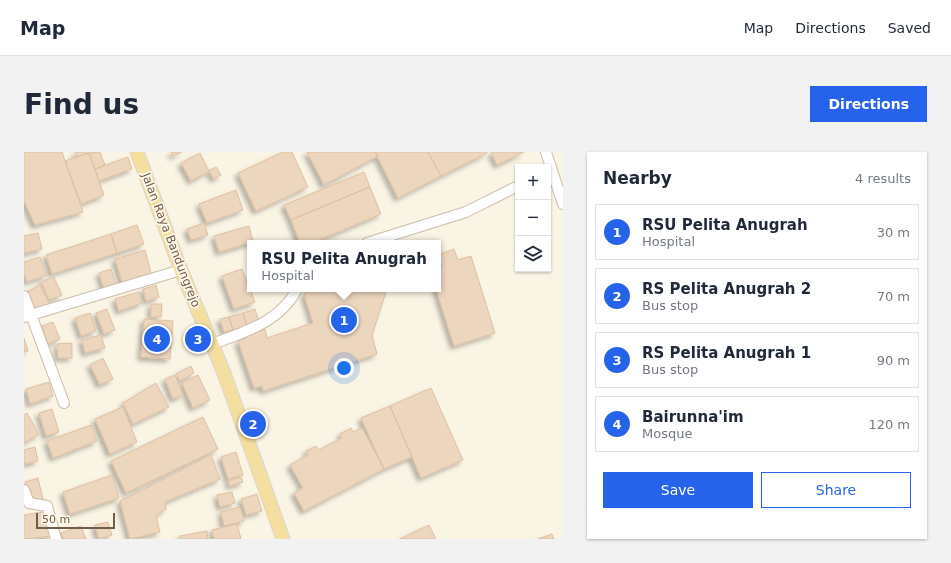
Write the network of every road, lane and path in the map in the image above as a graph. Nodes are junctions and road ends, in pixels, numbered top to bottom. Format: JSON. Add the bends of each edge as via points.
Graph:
{"nodes":[{"id":1,"x":138,"y":152,"type":"edge"},
{"id":2,"x":546,"y":152,"type":"edge"},
{"id":3,"x":515,"y":188,"type":"edge"},
{"id":4,"x":563,"y":204,"type":"edge"},
{"id":5,"x":377,"y":240,"type":"edge"},
{"id":6,"x":181,"y":270,"type":"junction"},
{"id":7,"x":296,"y":292,"type":"edge"},
{"id":8,"x":24,"y":296,"type":"edge"},
{"id":9,"x":28,"y":316,"type":"edge"},
{"id":10,"x":212,"y":344,"type":"junction"},
{"id":11,"x":64,"y":403,"type":"dead end"},
{"id":12,"x":24,"y":490,"type":"edge"},
{"id":13,"x":56,"y":539,"type":"edge"},
{"id":14,"x":283,"y":539,"type":"edge"}],
"edges":[{"from":1,"to":6,"type":"main road","name":"Jalan Raya Bandungrejo"},
{"from":2,"to":4,"type":"street"},
{"from":3,"to":5,"type":"street","via":[[466,212]]},
{"from":6,"to":9,"type":"street"},
{"from":6,"to":10,"type":"main road","name":"Jalan Raya Bandungrejo"},
{"from":7,"to":10,"type":"street","via":[[291,302],[270,320]]},
{"from":8,"to":9,"type":"street"},
{"from":9,"to":11,"type":"street"},
{"from":10,"to":14,"type":"main road","name":"Jalan Raya Bandungrejo"},
{"from":12,"to":13,"type":"street","via":[[29,503],[47,506]]}]}
